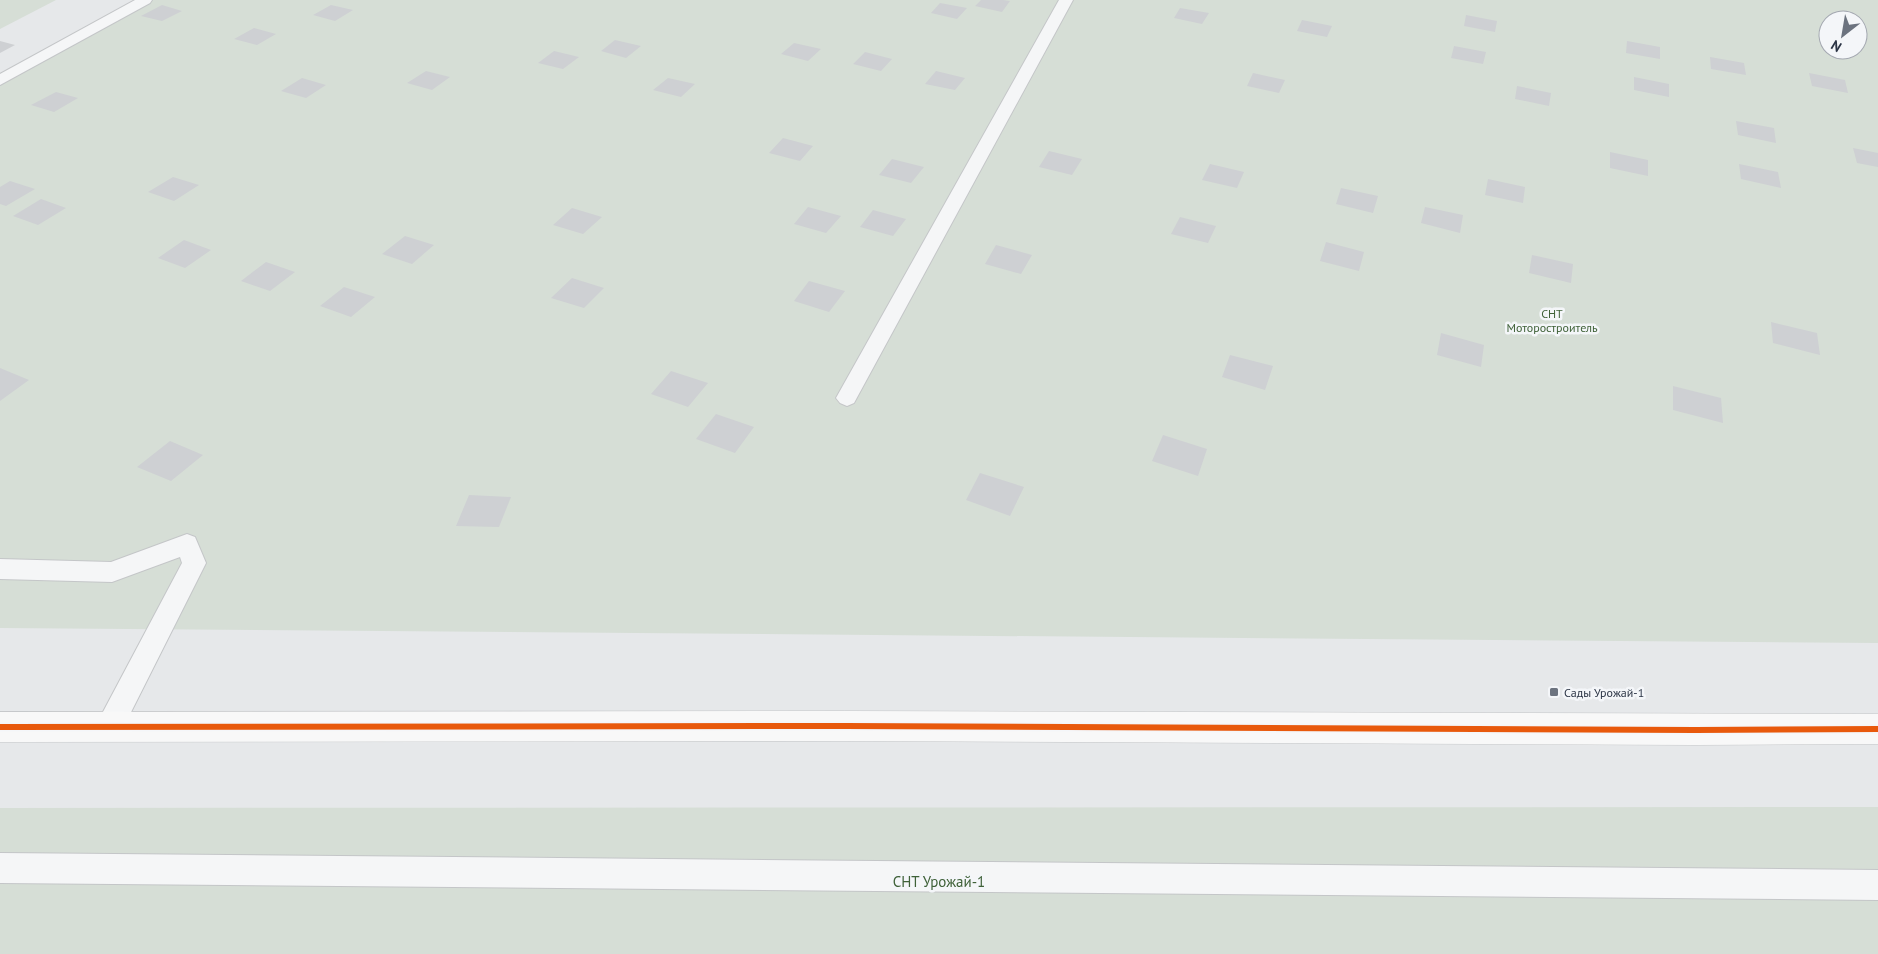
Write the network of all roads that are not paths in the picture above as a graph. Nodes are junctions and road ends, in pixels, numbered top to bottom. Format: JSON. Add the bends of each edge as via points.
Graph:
{"nodes":[{"id":1,"x":145,"y":0,"type":"edge"},
{"id":2,"x":1066,"y":0,"type":"edge"},
{"id":3,"x":0,"y":80,"type":"edge"},
{"id":4,"x":847,"y":398,"type":"dead end"},
{"id":5,"x":0,"y":569,"type":"edge"},
{"id":6,"x":0,"y":727,"type":"edge"},
{"id":7,"x":110,"y":727,"type":"junction"},
{"id":8,"x":1878,"y":729,"type":"edge"},
{"id":9,"x":0,"y":868,"type":"edge"},
{"id":10,"x":1878,"y":886,"type":"edge"}],
"edges":[{"from":1,"to":3,"type":"lane"},
{"from":2,"to":4,"type":"lane"},
{"from":5,"to":7,"type":"lane","via":[[112,572],[187,544],[194,563]]},
{"from":6,"to":7,"type":"street"},
{"from":7,"to":8,"type":"street"},
{"from":9,"to":10,"type":"lane"}]}
